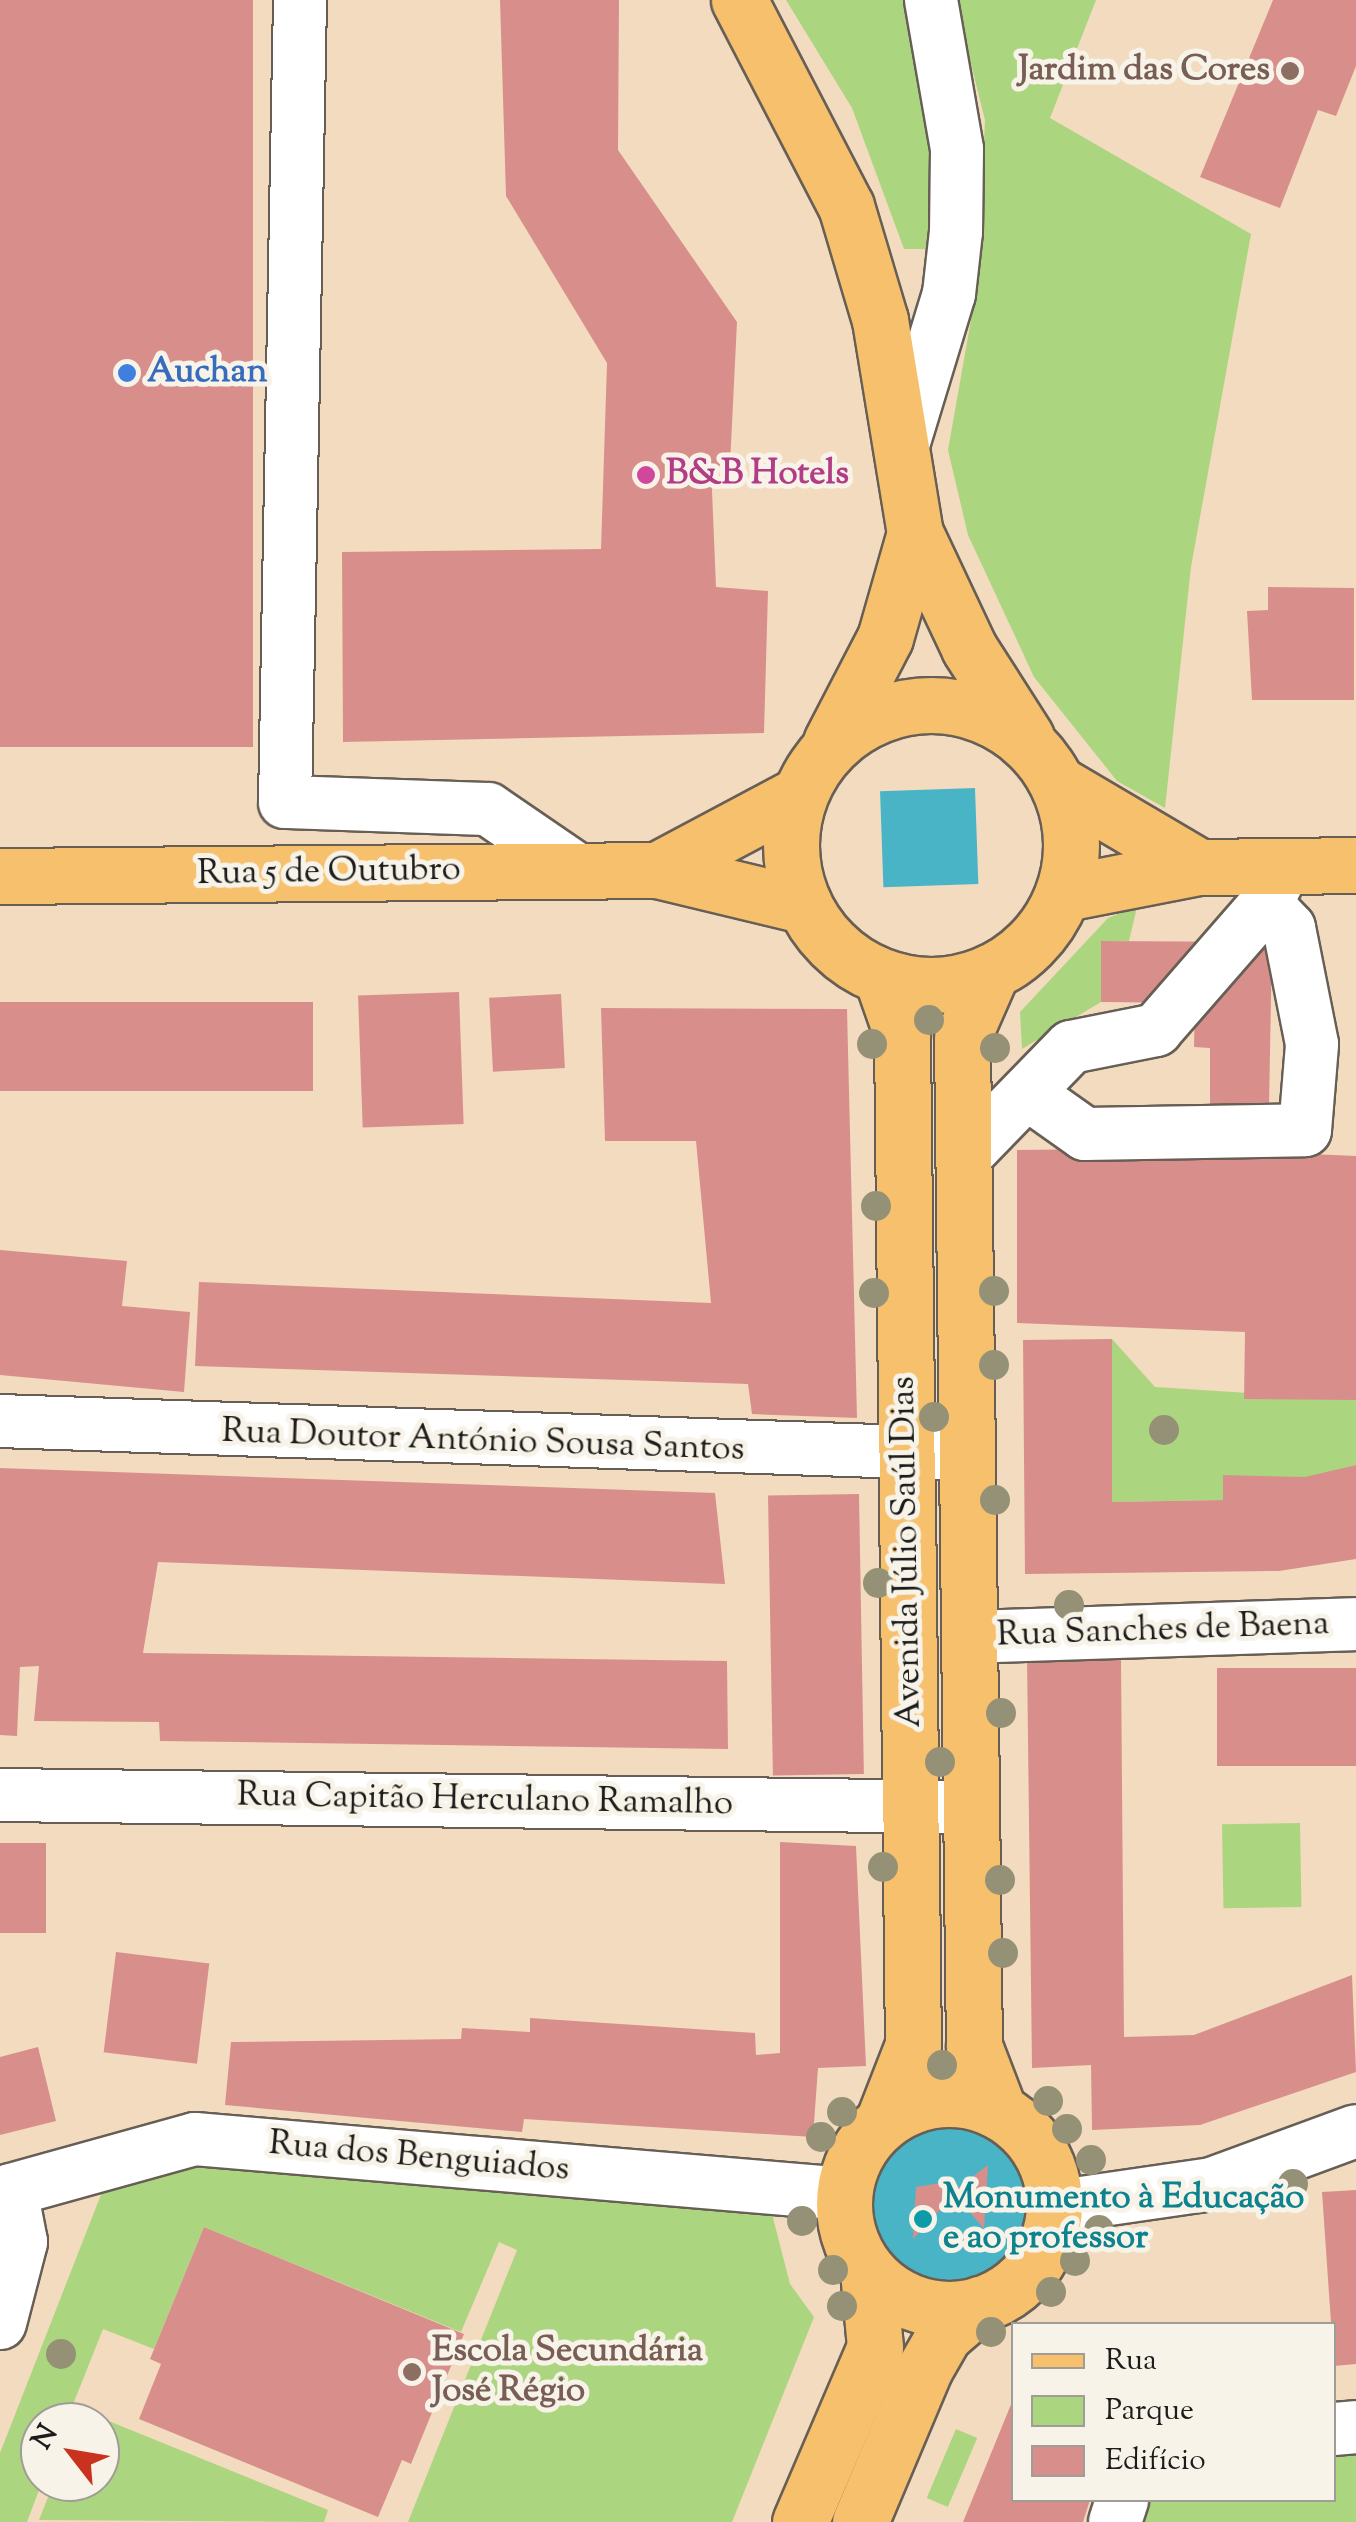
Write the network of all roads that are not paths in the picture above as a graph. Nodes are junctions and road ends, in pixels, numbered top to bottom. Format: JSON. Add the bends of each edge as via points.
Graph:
{"nodes":[{"id":1,"x":300,"y":0,"type":"edge"},
{"id":2,"x":739,"y":0,"type":"edge"},
{"id":3,"x":931,"y":0,"type":"edge"},
{"id":4,"x":903,"y":445,"type":"junction"},
{"id":5,"x":915,"y":533,"type":"junction"},
{"id":6,"x":1028,"y":740,"type":"junction"},
{"id":7,"x":827,"y":748,"type":"junction"},
{"id":8,"x":1060,"y":785,"type":"junction"},
{"id":9,"x":798,"y":796,"type":"junction"},
{"id":10,"x":1356,"y":864,"type":"edge"},
{"id":11,"x":1199,"y":867,"type":"junction"},
{"id":12,"x":657,"y":870,"type":"junction"},
{"id":13,"x":580,"y":871,"type":"junction"},
{"id":14,"x":0,"y":876,"type":"edge"},
{"id":15,"x":1276,"y":885,"type":"junction"},
{"id":16,"x":1064,"y":893,"type":"junction"},
{"id":17,"x":803,"y":905,"type":"junction"},
{"id":18,"x":992,"y":974,"type":"junction"},
{"id":19,"x":882,"y":978,"type":"junction"},
{"id":20,"x":1027,"y":1093,"type":"junction"},
{"id":21,"x":963,"y":1158,"type":"junction"},
{"id":22,"x":0,"y":1421,"type":"edge"},
{"id":23,"x":906,"y":1454,"type":"junction"},
{"id":24,"x":966,"y":1454,"type":"junction"},
{"id":25,"x":1356,"y":1624,"type":"edge"},
{"id":26,"x":969,"y":1637,"type":"junction"},
{"id":27,"x":0,"y":1795,"type":"edge"},
{"id":28,"x":912,"y":1806,"type":"junction"},
{"id":29,"x":970,"y":1807,"type":"junction"},
{"id":30,"x":999,"y":2111,"type":"junction"},
{"id":31,"x":883,"y":2122,"type":"junction"},
{"id":32,"x":1356,"y":2131,"type":"edge"},
{"id":33,"x":6,"y":2191,"type":"edge"},
{"id":34,"x":845,"y":2194,"type":"junction"},
{"id":35,"x":1054,"y":2207,"type":"junction"},
{"id":36,"x":868,"y":2271,"type":"junction"},
{"id":37,"x":980,"y":2304,"type":"junction"},
{"id":38,"x":0,"y":2323,"type":"edge"},
{"id":39,"x":800,"y":2522,"type":"edge"},
{"id":40,"x":860,"y":2522,"type":"edge"}],
"edges":[{"from":1,"to":13,"type":"street","via":[[285,802],[488,809]]},
{"from":2,"to":4,"type":"main road","via":[[846,206]]},
{"from":3,"to":4,"type":"street","via":[[957,148],[956,232],[949,294]]},
{"from":4,"to":5,"type":"main road"},
{"from":5,"to":6,"type":"main road","via":[[969,648]]},
{"from":5,"to":7,"type":"main road","via":[[885,638]]},
{"from":6,"to":7,"type":"main road","via":[[980,711],[926,703],[872,716]]},
{"from":6,"to":8,"type":"main road"},
{"from":7,"to":9,"type":"main road"},
{"from":8,"to":11,"type":"main road"},
{"from":8,"to":16,"type":"main road","via":[[1073,838]]},
{"from":9,"to":12,"type":"main road","name":"Rua 5 de Outubro"},
{"from":9,"to":17,"type":"main road","via":[[790,851]]},
{"from":10,"to":15,"type":"main road"},
{"from":11,"to":15,"type":"main road"},
{"from":11,"to":16,"type":"main road"},
{"from":12,"to":13,"type":"main road","name":"Rua 5 de Outubro"},
{"from":12,"to":17,"type":"main road","name":"Rua 5 de Outubro"},
{"from":13,"to":14,"type":"main road","name":"Rua 5 de Outubro"},
{"from":15,"to":20,"type":"street","via":[[1156,1030],[1072,1047]]},
{"from":15,"to":20,"type":"street","via":[[1312,1044],[1305,1130],[1085,1134]]},
{"from":16,"to":18,"type":"main road","via":[[1036,941]]},
{"from":17,"to":19,"type":"main road","via":[[836,950]]},
{"from":18,"to":19,"type":"main road","via":[[938,987]]},
{"from":18,"to":21,"type":"main road","name":"Avenida Júlio Saúl Dias","via":[[962,1039]]},
{"from":19,"to":23,"type":"main road","name":"Avenida Júlio Saúl Dias","via":[[902,1035]]},
{"from":20,"to":21,"type":"street"},
{"from":21,"to":24,"type":"main road","name":"Avenida Júlio Saúl Dias"},
{"from":22,"to":23,"type":"street","name":"Rua Doutor António Sousa Santos"},
{"from":23,"to":24,"type":"street","name":"Rua Doutor António Sousa Santos"},
{"from":23,"to":28,"type":"main road","name":"Avenida Júlio Saúl Dias"},
{"from":24,"to":26,"type":"main road","name":"Avenida Júlio Saúl Dias"},
{"from":25,"to":26,"type":"street","name":"Rua Sanches de Baena"},
{"from":26,"to":29,"type":"main road","name":"Avenida Júlio Saúl Dias"},
{"from":27,"to":28,"type":"street","name":"Rua Capitão Herculano Ramalho"},
{"from":28,"to":29,"type":"street","name":"Rua Capitão Herculano Ramalho"},
{"from":28,"to":31,"type":"main road","name":"Avenida Júlio Saúl Dias","via":[[913,2045]]},
{"from":29,"to":30,"type":"main road","name":"Avenida Júlio Saúl Dias","via":[[974,2046]]},
{"from":30,"to":31,"type":"main road","via":[[939,2099]]},
{"from":30,"to":35,"type":"main road","via":[[1040,2151]]},
{"from":31,"to":34,"type":"main road","via":[[857,2154]]},
{"from":32,"to":35,"type":"street","via":[[1212,2184]]},
{"from":33,"to":34,"type":"street","name":"Rua dos Benguiados","via":[[195,2139]]},
{"from":33,"to":38,"type":"street","via":[[21,2242]]},
{"from":34,"to":36,"type":"main road","via":[[850,2240]]},
{"from":35,"to":37,"type":"main road","via":[[1036,2262]]},
{"from":36,"to":37,"type":"main road","via":[[919,2304]]},
{"from":36,"to":39,"type":"main road","via":[[874,2346]]},
{"from":37,"to":40,"type":"main road","via":[[944,2334],[925,2368]]}]}
